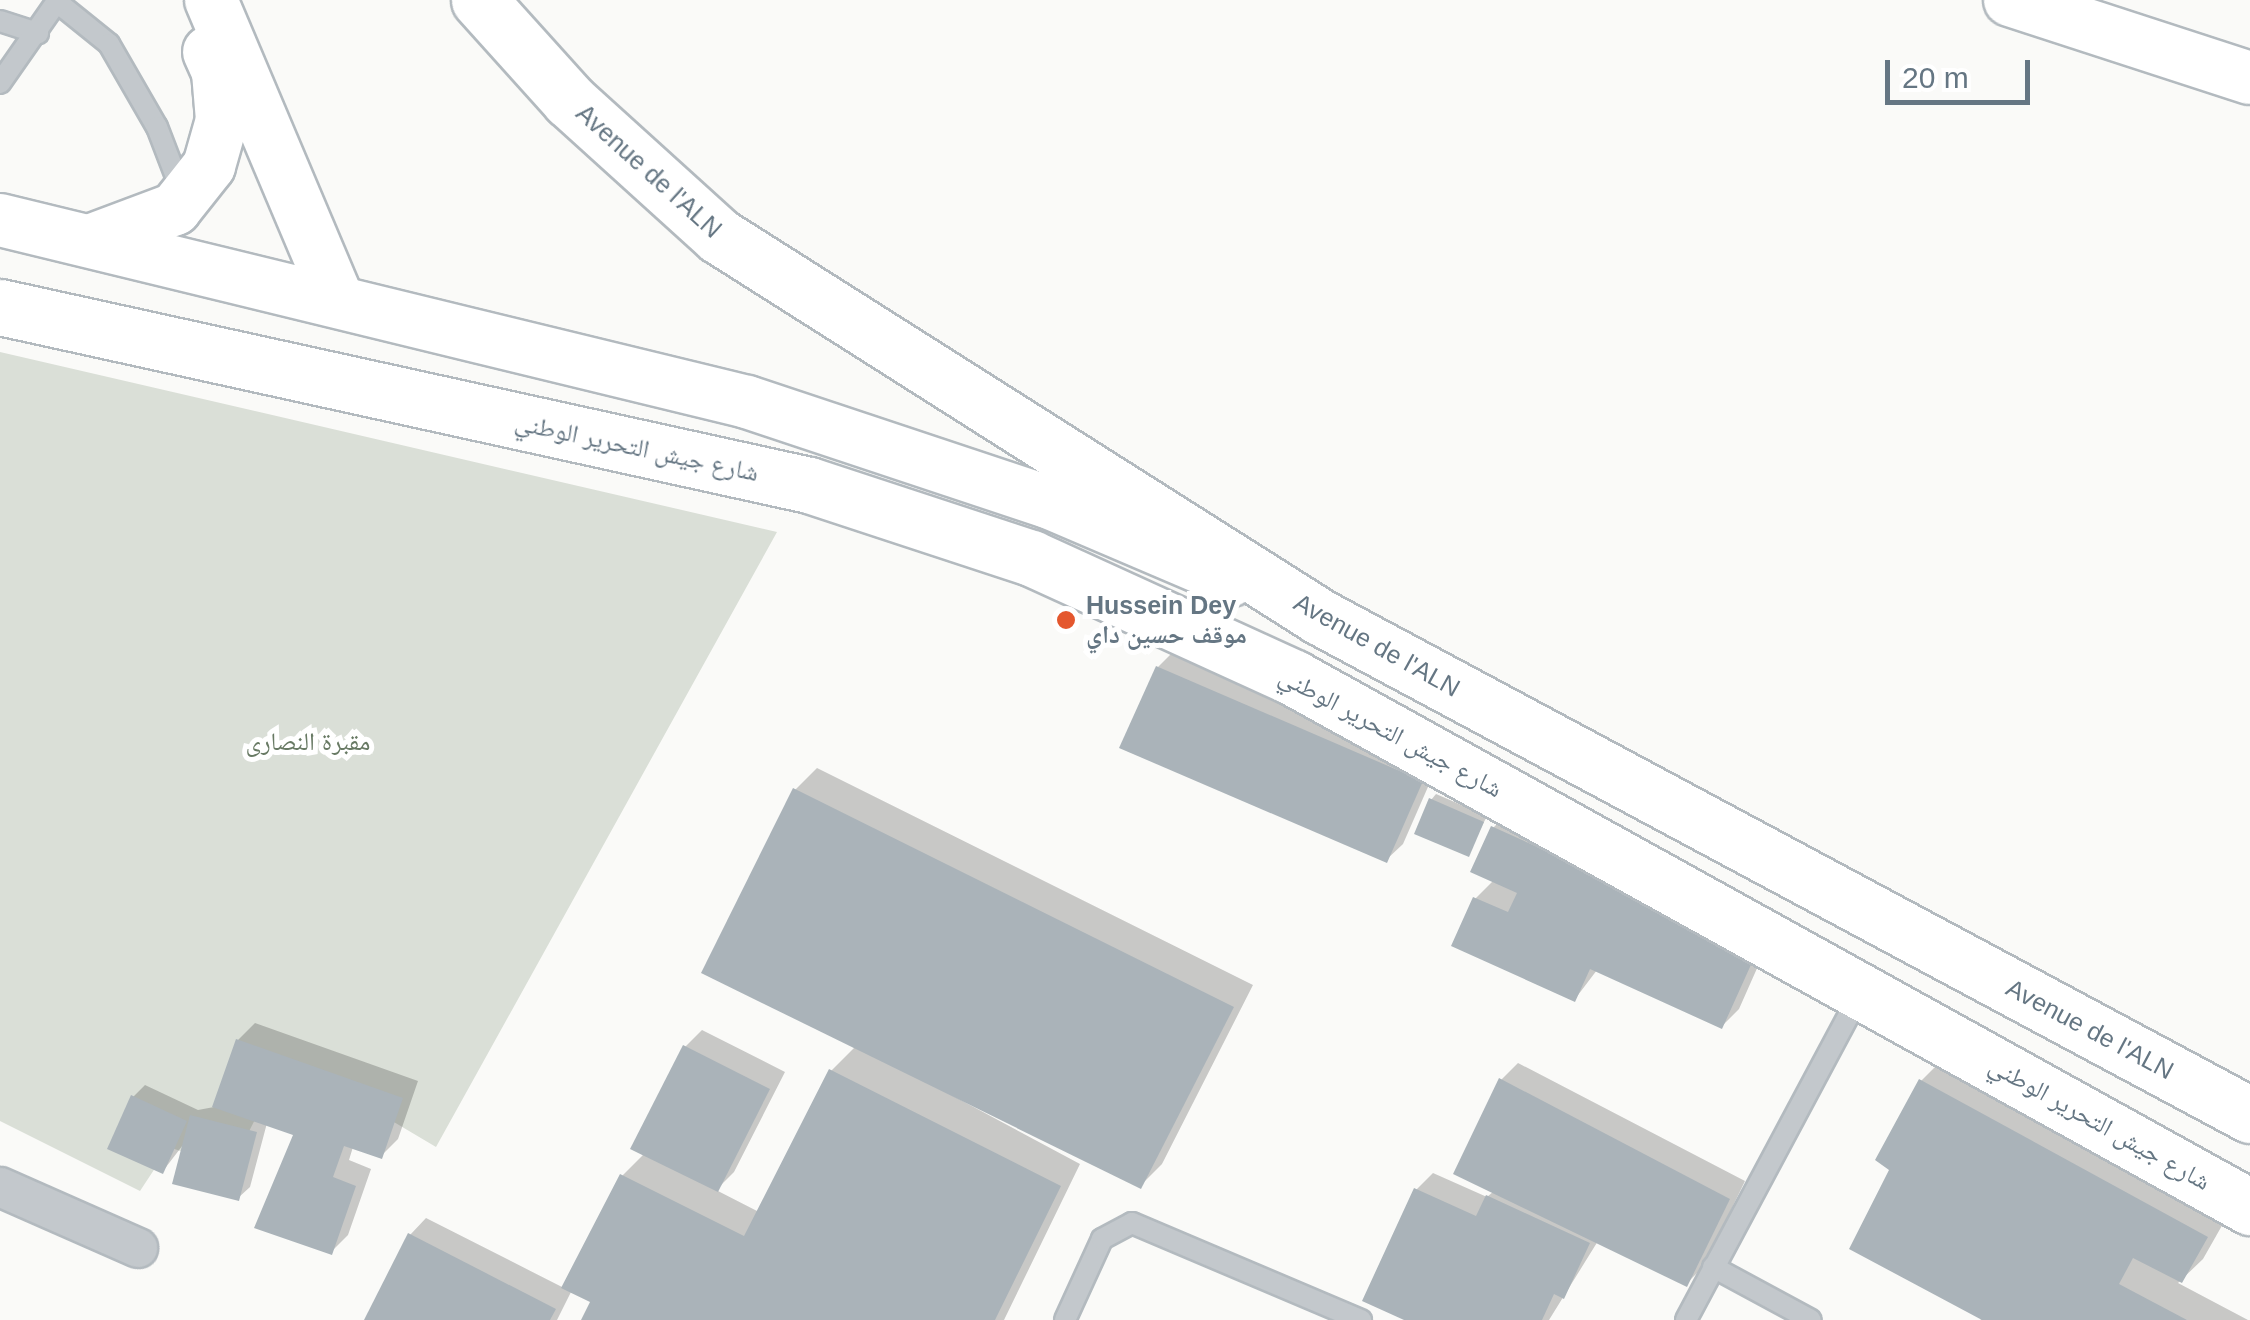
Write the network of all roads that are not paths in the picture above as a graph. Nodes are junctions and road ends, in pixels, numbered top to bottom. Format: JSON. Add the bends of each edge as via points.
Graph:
{"nodes":[{"id":1,"x":186,"y":0,"type":"edge"},
{"id":2,"x":210,"y":0,"type":"edge"},
{"id":3,"x":479,"y":0,"type":"edge"},
{"id":4,"x":2010,"y":0,"type":"edge"},
{"id":5,"x":57,"y":1,"type":"edge"},
{"id":6,"x":0,"y":22,"type":"edge"},
{"id":7,"x":38,"y":32,"type":"junction"},
{"id":8,"x":2250,"y":78,"type":"edge"},
{"id":9,"x":0,"y":83,"type":"edge"},
{"id":10,"x":185,"y":200,"type":"junction"},
{"id":11,"x":0,"y":220,"type":"edge"},
{"id":12,"x":92,"y":240,"type":"junction"},
{"id":13,"x":337,"y":298,"type":"junction"},
{"id":14,"x":0,"y":307,"type":"edge"},
{"id":15,"x":1320,"y":617,"type":"junction"},
{"id":16,"x":1863,"y":990,"type":"junction"},
{"id":17,"x":2250,"y":1116,"type":"edge"},
{"id":18,"x":0,"y":1187,"type":"edge"},
{"id":19,"x":2250,"y":1207,"type":"edge"},
{"id":20,"x":138,"y":1248,"type":"dead end"},
{"id":21,"x":1712,"y":1267,"type":"junction"},
{"id":22,"x":1065,"y":1320,"type":"edge"},
{"id":23,"x":1361,"y":1320,"type":"edge"},
{"id":24,"x":1686,"y":1320,"type":"edge"},
{"id":25,"x":1812,"y":1320,"type":"edge"}],
"edges":[{"from":1,"to":10,"type":"street","via":[[218,72],[222,120],[209,166]]},
{"from":2,"to":13,"type":"street"},
{"from":3,"to":15,"type":"highway","name":"Avenue de l'ALN","via":[[570,100],[719,236]]},
{"from":4,"to":8,"type":"street"},
{"from":5,"to":7,"type":"lane"},
{"from":5,"to":10,"type":"lane","via":[[109,44],[157,127]]},
{"from":6,"to":7,"type":"lane"},
{"from":7,"to":9,"type":"lane"},
{"from":10,"to":12,"type":"street"},
{"from":11,"to":12,"type":"street"},
{"from":12,"to":13,"type":"street"},
{"from":13,"to":15,"type":"street","via":[[639,371],[898,450],[1048,502]]},
{"from":14,"to":16,"type":"highway","name":"شارع جيش التحرير الوطني","via":[[808,485],[1032,558],[1294,678]]},
{"from":15,"to":17,"type":"highway","name":"Avenue de l'ALN"},
{"from":16,"to":19,"type":"highway","name":"شارع جيش التحرير الوطني"},
{"from":16,"to":21,"type":"lane"},
{"from":18,"to":20,"type":"street"},
{"from":21,"to":24,"type":"lane"},
{"from":21,"to":25,"type":"lane"},
{"from":22,"to":23,"type":"lane","via":[[1102,1239],[1132,1223]]}]}
